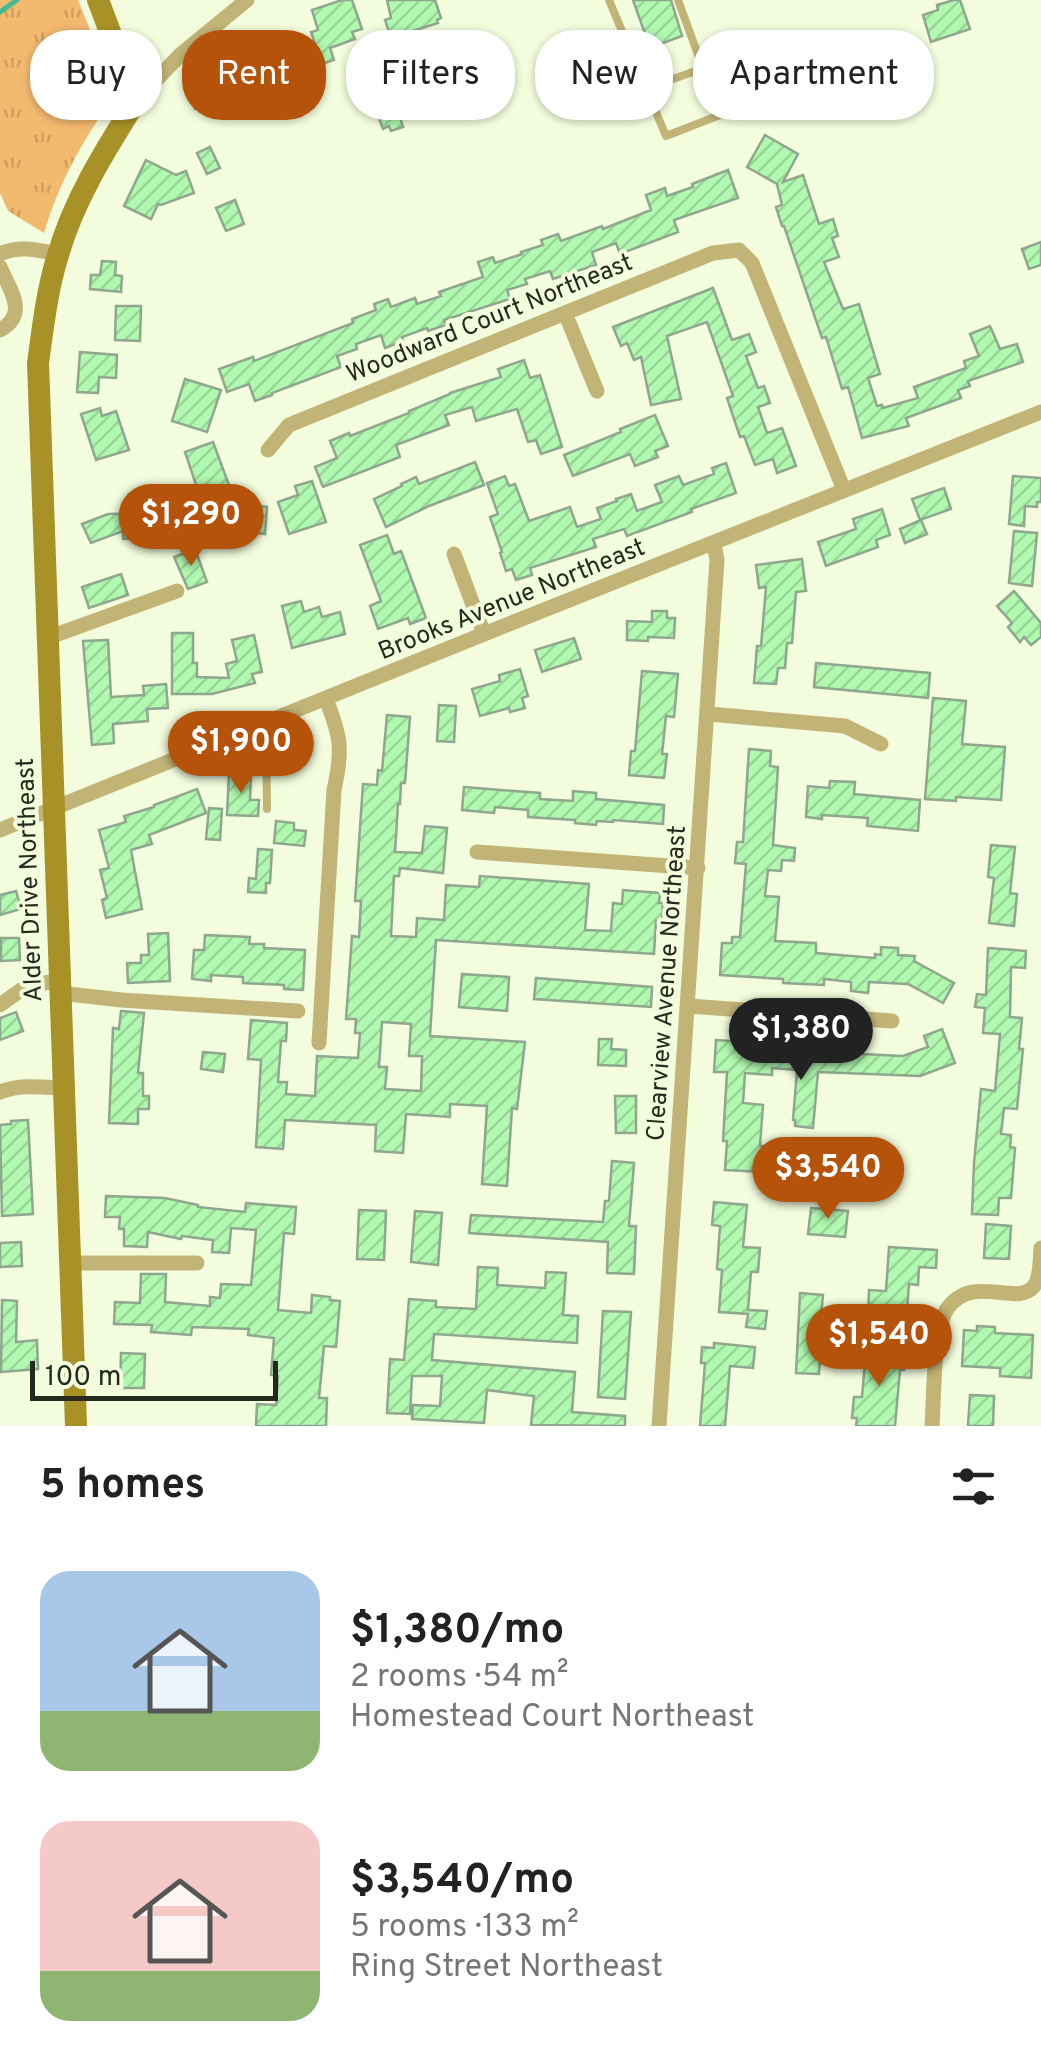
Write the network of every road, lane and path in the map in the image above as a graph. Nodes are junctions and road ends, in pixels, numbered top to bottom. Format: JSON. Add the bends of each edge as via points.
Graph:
{"nodes":[{"id":1,"x":98,"y":0,"type":"edge"},
{"id":2,"x":247,"y":0,"type":"edge"},
{"id":3,"x":609,"y":0,"type":"edge"},
{"id":4,"x":678,"y":0,"type":"edge"},
{"id":5,"x":109,"y":30,"type":"edge"},
{"id":6,"x":622,"y":30,"type":"edge"},
{"id":7,"x":693,"y":39,"type":"edge"},
{"id":8,"x":162,"y":74,"type":"edge"},
{"id":9,"x":124,"y":120,"type":"edge"},
{"id":10,"x":659,"y":120,"type":"edge"},
{"id":11,"x":707,"y":120,"type":"edge"},
{"id":12,"x":0,"y":254,"type":"edge"},
{"id":13,"x":58,"y":254,"type":"junction"},
{"id":14,"x":0,"y":267,"type":"edge"},
{"id":15,"x":564,"y":313,"type":"junction"},
{"id":16,"x":0,"y":330,"type":"edge"},
{"id":17,"x":597,"y":391,"type":"dead end"},
{"id":18,"x":1041,"y":412,"type":"edge"},
{"id":19,"x":268,"y":450,"type":"dead end"},
{"id":20,"x":844,"y":490,"type":"junction"},
{"id":21,"x":714,"y":544,"type":"junction"},
{"id":22,"x":454,"y":554,"type":"dead end"},
{"id":23,"x":176,"y":591,"type":"dead end"},
{"id":24,"x":484,"y":634,"type":"junction"},
{"id":25,"x":47,"y":638,"type":"junction"},
{"id":26,"x":326,"y":700,"type":"junction"},
{"id":27,"x":708,"y":714,"type":"junction"},
{"id":28,"x":266,"y":723,"type":"junction"},
{"id":29,"x":881,"y":744,"type":"dead end"},
{"id":30,"x":53,"y":809,"type":"junction"},
{"id":31,"x":267,"y":809,"type":"dead end"},
{"id":32,"x":0,"y":830,"type":"edge"},
{"id":33,"x":478,"y":852,"type":"dead end"},
{"id":34,"x":698,"y":868,"type":"junction"},
{"id":35,"x":60,"y":987,"type":"junction"},
{"id":36,"x":0,"y":1006,"type":"edge"},
{"id":37,"x":689,"y":1006,"type":"junction"},
{"id":38,"x":298,"y":1012,"type":"dead end"},
{"id":39,"x":892,"y":1020,"type":"dead end"},
{"id":40,"x":318,"y":1043,"type":"dead end"},
{"id":41,"x":63,"y":1088,"type":"junction"},
{"id":42,"x":0,"y":1092,"type":"edge"},
{"id":43,"x":1041,"y":1248,"type":"edge"},
{"id":44,"x":70,"y":1263,"type":"junction"},
{"id":45,"x":198,"y":1263,"type":"dead end"},
{"id":46,"x":831,"y":1332,"type":"dead end"},
{"id":47,"x":938,"y":1340,"type":"junction"},
{"id":48,"x":76,"y":1426,"type":"edge"},
{"id":49,"x":659,"y":1426,"type":"edge"},
{"id":50,"x":932,"y":1426,"type":"edge"}],
"edges":[{"from":1,"to":5,"type":"street"},
{"from":2,"to":8,"type":"street"},
{"from":3,"to":6,"type":"lane"},
{"from":4,"to":7,"type":"lane"},
{"from":9,"to":13,"type":"street","name":"Alder Drive Northeast"},
{"from":10,"to":11,"type":"lane","via":[[666,136]]},
{"from":12,"to":13,"type":"street","via":[[11,248]]},
{"from":13,"to":25,"type":"street","name":"Alder Drive Northeast","via":[[38,363]]},
{"from":14,"to":16,"type":"street","via":[[15,301],[14,318]]},
{"from":15,"to":17,"type":"street"},
{"from":15,"to":19,"type":"street","name":"Woodward Court Northeast","via":[[289,425]]},
{"from":15,"to":20,"type":"street","name":"Woodward Court Northeast","via":[[713,253],[739,250],[752,264]]},
{"from":18,"to":20,"type":"street","name":"Brooks Avenue Northeast"},
{"from":20,"to":21,"type":"street","name":"Brooks Avenue Northeast"},
{"from":21,"to":24,"type":"street","name":"Brooks Avenue Northeast"},
{"from":21,"to":27,"type":"street","name":"Clearview Avenue Northeast"},
{"from":22,"to":24,"type":"street"},
{"from":23,"to":25,"type":"street"},
{"from":24,"to":26,"type":"street","name":"Brooks Avenue Northeast"},
{"from":25,"to":30,"type":"street","name":"Alder Drive Northeast"},
{"from":26,"to":28,"type":"street","name":"Brooks Avenue Northeast"},
{"from":26,"to":40,"type":"street","via":[[340,756]]},
{"from":27,"to":29,"type":"street","via":[[845,726]]},
{"from":27,"to":34,"type":"street","name":"Clearview Avenue Northeast"},
{"from":28,"to":30,"type":"street","name":"Brooks Avenue Northeast"},
{"from":28,"to":31,"type":"lane"},
{"from":30,"to":32,"type":"street","name":"Brooks Avenue Northeast"},
{"from":30,"to":35,"type":"street","name":"Alder Drive Northeast"},
{"from":33,"to":34,"type":"street"},
{"from":34,"to":37,"type":"street","name":"Clearview Avenue Northeast"},
{"from":35,"to":36,"type":"street","via":[[28,985]]},
{"from":35,"to":38,"type":"street","via":[[120,1000]]},
{"from":35,"to":41,"type":"street","name":"Alder Drive Northeast"},
{"from":37,"to":39,"type":"street"},
{"from":37,"to":49,"type":"street","name":"Clearview Avenue Northeast"},
{"from":41,"to":42,"type":"street"},
{"from":41,"to":44,"type":"street","name":"Alder Drive Northeast"},
{"from":43,"to":47,"type":"street","via":[[1034,1286],[1019,1294],[973,1290],[959,1296],[945,1311]]},
{"from":44,"to":45,"type":"street"},
{"from":44,"to":48,"type":"street","name":"Alder Drive Northeast"},
{"from":46,"to":47,"type":"lane"},
{"from":47,"to":50,"type":"street"}]}
